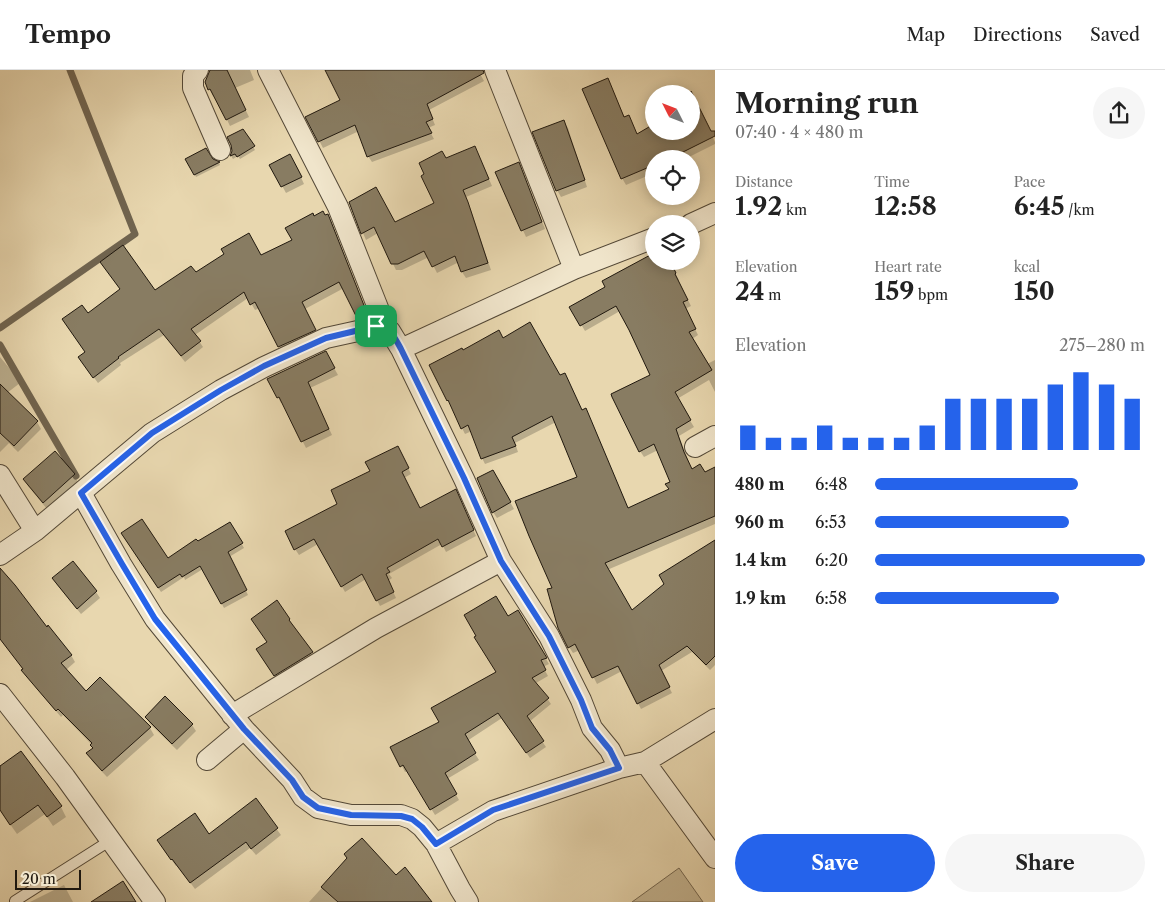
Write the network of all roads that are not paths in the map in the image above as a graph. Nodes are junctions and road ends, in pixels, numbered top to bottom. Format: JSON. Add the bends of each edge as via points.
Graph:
{"nodes":[{"id":1,"x":198,"y":70,"type":"edge"},
{"id":2,"x":268,"y":70,"type":"edge"},
{"id":3,"x":495,"y":70,"type":"edge"},
{"id":4,"x":220,"y":150,"type":"dead end"},
{"id":5,"x":645,"y":241,"type":"edge"},
{"id":6,"x":574,"y":269,"type":"junction"},
{"id":7,"x":386,"y":328,"type":"junction"},
{"id":8,"x":401,"y":349,"type":"junction"},
{"id":9,"x":715,"y":436,"type":"edge"},
{"id":10,"x":695,"y":447,"type":"dead end"},
{"id":11,"x":0,"y":475,"type":"edge"},
{"id":12,"x":81,"y":493,"type":"junction"},
{"id":13,"x":35,"y":531,"type":"junction"},
{"id":14,"x":0,"y":555,"type":"edge"},
{"id":15,"x":501,"y":561,"type":"junction"},
{"id":16,"x":0,"y":694,"type":"edge"},
{"id":17,"x":715,"y":720,"type":"edge"},
{"id":18,"x":238,"y":722,"type":"junction"},
{"id":19,"x":207,"y":760,"type":"dead end"},
{"id":20,"x":645,"y":762,"type":"junction"},
{"id":21,"x":619,"y":768,"type":"junction"},
{"id":22,"x":111,"y":840,"type":"junction"},
{"id":23,"x":436,"y":844,"type":"junction"},
{"id":24,"x":715,"y":858,"type":"edge"},
{"id":25,"x":15,"y":901,"type":"edge"},
{"id":26,"x":155,"y":902,"type":"edge"},
{"id":27,"x":468,"y":902,"type":"edge"}],
"edges":[{"from":1,"to":4,"type":"street","via":[[193,76],[193,88]]},
{"from":2,"to":7,"type":"street","via":[[338,207]]},
{"from":3,"to":6,"type":"street"},
{"from":5,"to":6,"type":"street"},
{"from":6,"to":8,"type":"street"},
{"from":7,"to":8,"type":"street"},
{"from":7,"to":12,"type":"street","via":[[376,326],[326,338],[264,366],[152,433]]},
{"from":8,"to":15,"type":"street"},
{"from":9,"to":10,"type":"street"},
{"from":11,"to":13,"type":"street"},
{"from":12,"to":13,"type":"street"},
{"from":12,"to":18,"type":"street","via":[[155,619]]},
{"from":13,"to":14,"type":"street"},
{"from":15,"to":18,"type":"street","via":[[376,628]]},
{"from":15,"to":21,"type":"street","via":[[549,636],[592,728],[610,750]]},
{"from":16,"to":22,"type":"street"},
{"from":17,"to":20,"type":"street"},
{"from":18,"to":19,"type":"street"},
{"from":18,"to":23,"type":"street","via":[[292,780],[303,797],[318,808],[351,815],[412,819]]},
{"from":20,"to":21,"type":"street"},
{"from":20,"to":24,"type":"street"},
{"from":21,"to":23,"type":"street","via":[[493,810]]},
{"from":22,"to":25,"type":"lane"},
{"from":22,"to":26,"type":"street"},
{"from":23,"to":27,"type":"street"}]}
